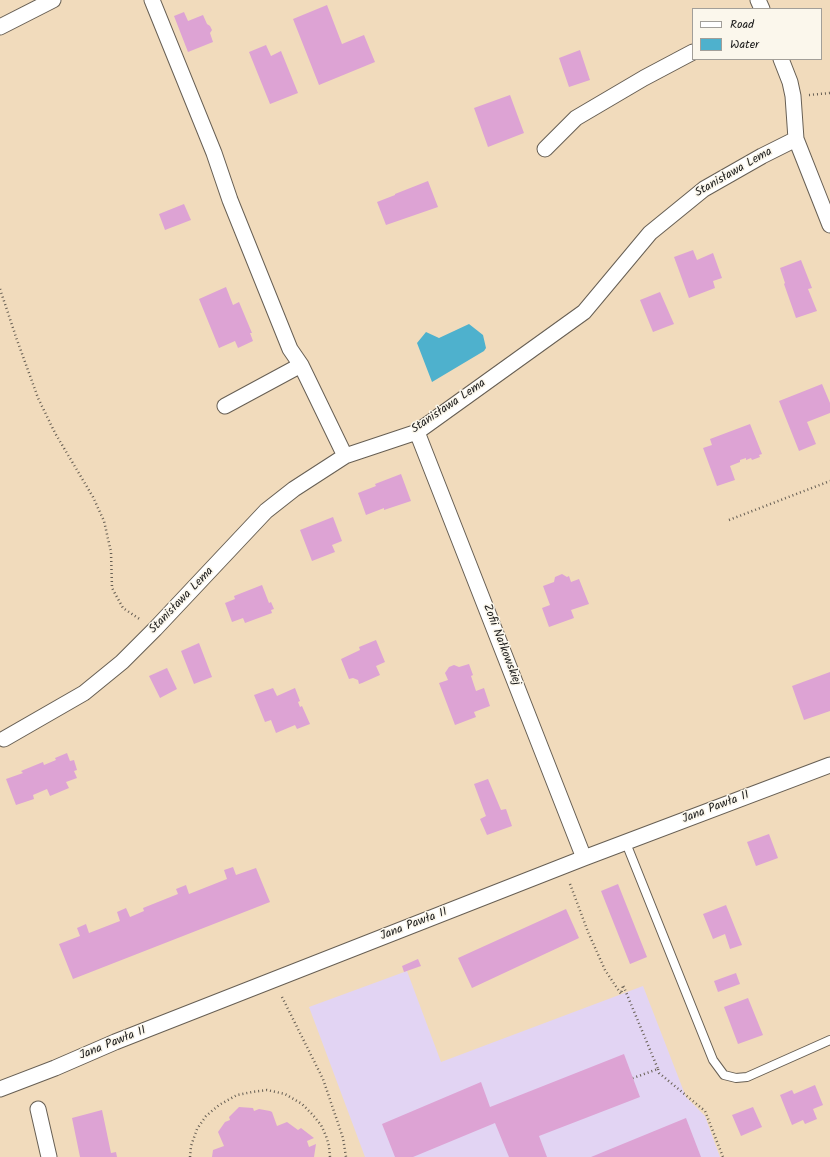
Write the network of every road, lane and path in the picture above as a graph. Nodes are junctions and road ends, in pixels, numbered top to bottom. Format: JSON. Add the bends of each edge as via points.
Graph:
{"nodes":[{"id":1,"x":52,"y":0,"type":"edge"},
{"id":2,"x":152,"y":0,"type":"edge"},
{"id":3,"x":0,"y":27,"type":"edge"},
{"id":4,"x":692,"y":53,"type":"edge"},
{"id":5,"x":781,"y":60,"type":"edge"},
{"id":6,"x":796,"y":139,"type":"junction"},
{"id":7,"x":545,"y":148,"type":"dead end"},
{"id":8,"x":830,"y":225,"type":"edge"},
{"id":9,"x":0,"y":289,"type":"edge"},
{"id":10,"x":301,"y":366,"type":"junction"},
{"id":11,"x":225,"y":406,"type":"dead end"},
{"id":12,"x":417,"y":432,"type":"junction"},
{"id":13,"x":345,"y":456,"type":"junction"},
{"id":14,"x":830,"y":482,"type":"edge"},
{"id":15,"x":730,"y":520,"type":"dead end"},
{"id":16,"x":155,"y":629,"type":"junction"},
{"id":17,"x":4,"y":739,"type":"dead end"},
{"id":18,"x":830,"y":765,"type":"edge"},
{"id":19,"x":626,"y":842,"type":"junction"},
{"id":20,"x":584,"y":858,"type":"junction"},
{"id":21,"x":574,"y":882,"type":"dead end"},
{"id":22,"x":289,"y":994,"type":"dead end"},
{"id":23,"x":282,"y":997,"type":"junction"},
{"id":24,"x":275,"y":1000,"type":"dead end"},
{"id":25,"x":830,"y":1040,"type":"edge"},
{"id":26,"x":658,"y":1069,"type":"junction"},
{"id":27,"x":633,"y":1078,"type":"dead end"},
{"id":28,"x":0,"y":1089,"type":"edge"},
{"id":29,"x":38,"y":1109,"type":"dead end"},
{"id":30,"x":49,"y":1157,"type":"edge"},
{"id":31,"x":190,"y":1157,"type":"edge"},
{"id":32,"x":330,"y":1157,"type":"edge"},
{"id":33,"x":346,"y":1157,"type":"edge"},
{"id":34,"x":723,"y":1157,"type":"edge"}],
"edges":[{"from":1,"to":3,"type":"street"},
{"from":2,"to":10,"type":"street","via":[[290,349]]},
{"from":4,"to":7,"type":"street","via":[[576,118]]},
{"from":5,"to":6,"type":"street","via":[[793,96]]},
{"from":6,"to":8,"type":"street"},
{"from":6,"to":12,"type":"street","name":"Stanisława Lema","via":[[704,189],[650,233],[584,312]]},
{"from":9,"to":16,"type":"path","via":[[38,398],[55,433],[93,497],[104,522],[111,552],[112,588],[123,608]]},
{"from":10,"to":11,"type":"street"},
{"from":10,"to":13,"type":"street"},
{"from":12,"to":13,"type":"street","name":"Stanisława Lema"},
{"from":12,"to":20,"type":"street","name":"Zofii Nałkowskiej"},
{"from":13,"to":16,"type":"street","name":"Stanisława Lema","via":[[294,489],[266,511]]},
{"from":14,"to":15,"type":"path"},
{"from":16,"to":17,"type":"street","name":"Stanisława Lema","via":[[122,662],[84,693]]},
{"from":18,"to":19,"type":"street","name":"Jana Pawła II"},
{"from":19,"to":20,"type":"street","name":"Jana Pawła II"},
{"from":19,"to":25,"type":"lane","via":[[713,1060],[724,1075],[747,1077]]},
{"from":20,"to":28,"type":"street","name":"Jana Pawła II"},
{"from":21,"to":26,"type":"path","via":[[570,884],[605,970],[621,994],[623,986]]},
{"from":22,"to":23,"type":"path"},
{"from":23,"to":24,"type":"path"},
{"from":23,"to":33,"type":"path","via":[[323,1079],[343,1138]]},
{"from":26,"to":27,"type":"path"},
{"from":26,"to":34,"type":"path","via":[[659,1073],[705,1111]]},
{"from":29,"to":30,"type":"street"},
{"from":31,"to":32,"type":"path","via":[[197,1129],[215,1108],[237,1095],[268,1090],[285,1094],[302,1104],[312,1114],[326,1136]]}]}
